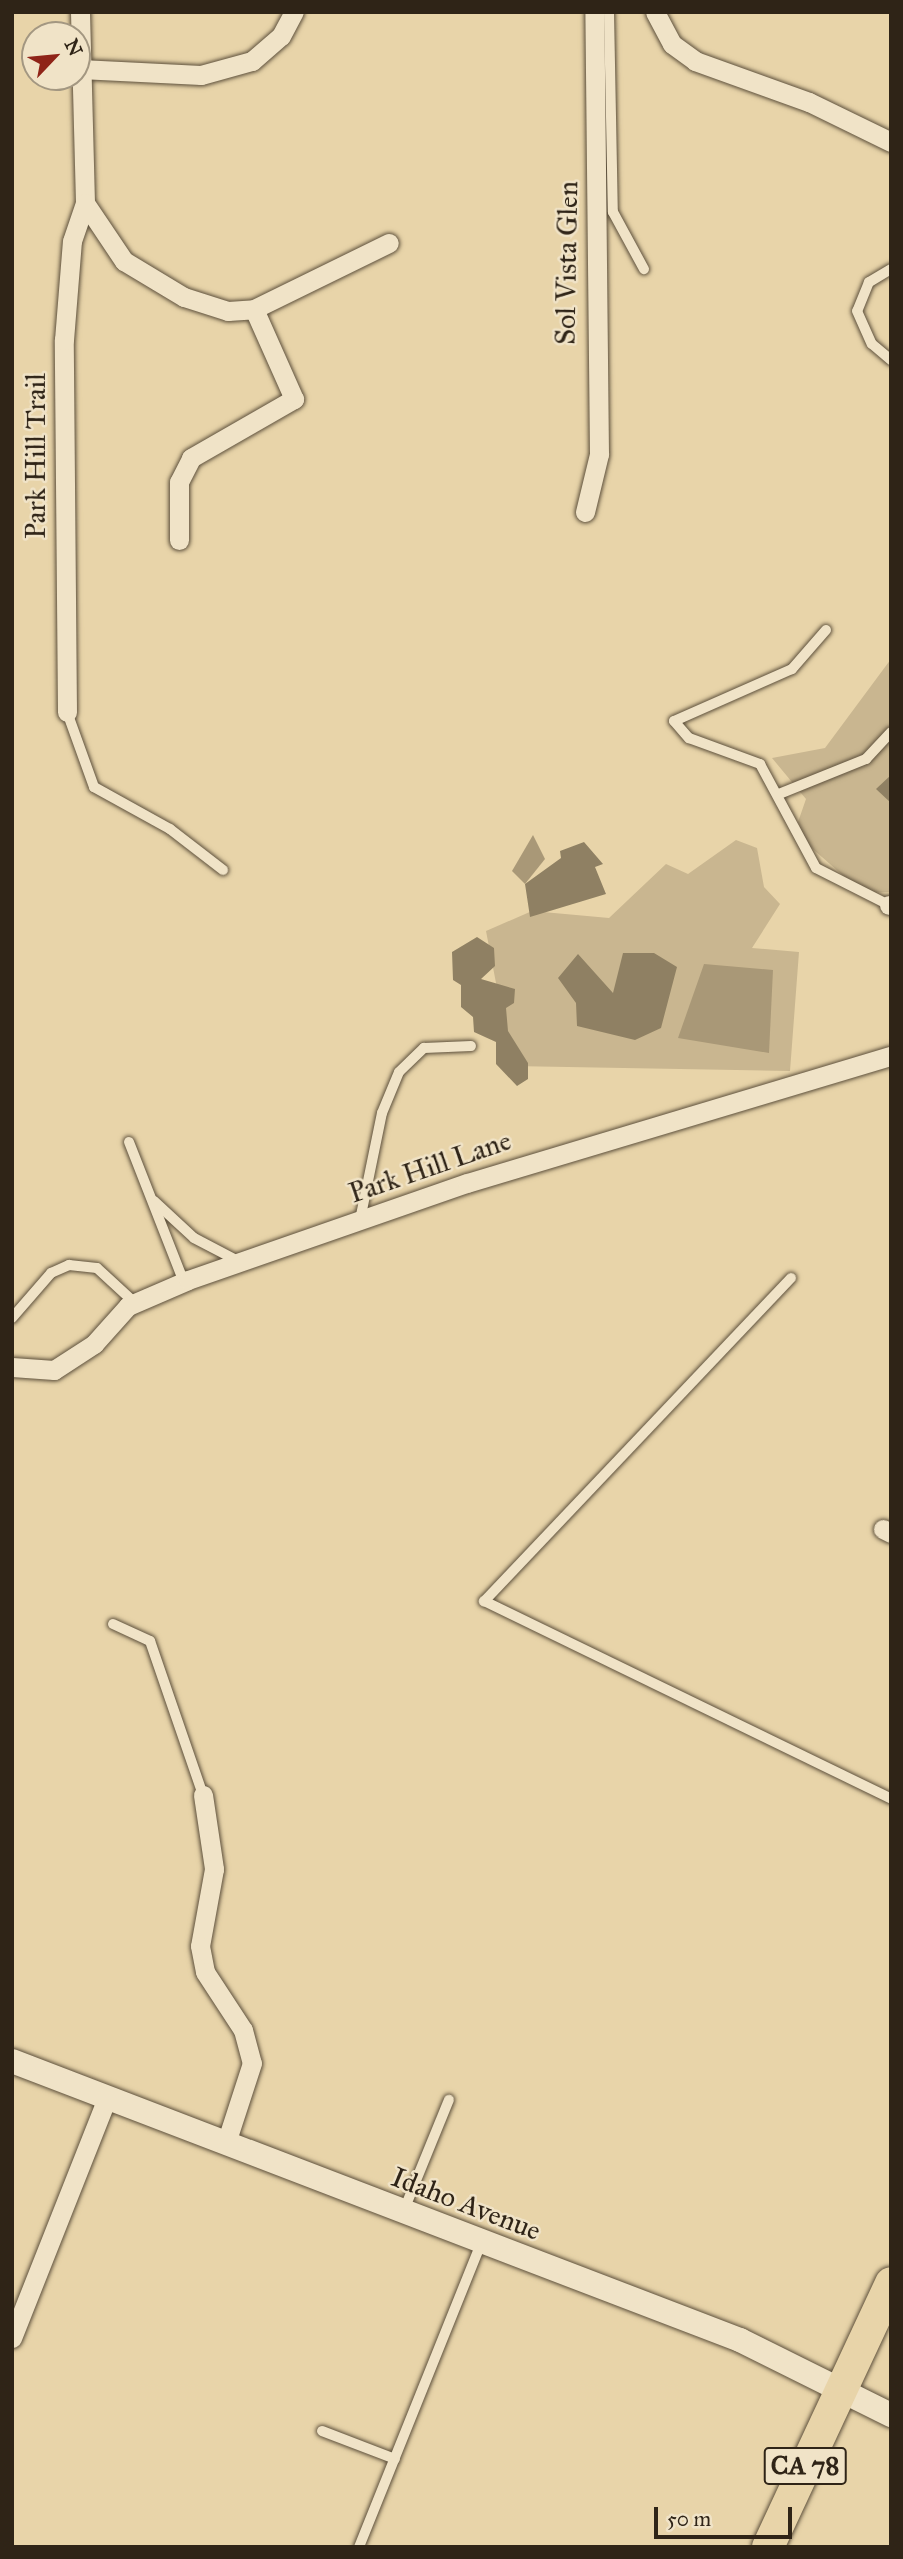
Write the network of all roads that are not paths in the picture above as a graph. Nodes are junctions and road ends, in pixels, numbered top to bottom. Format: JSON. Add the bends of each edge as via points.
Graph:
{"nodes":[{"id":1,"x":293,"y":12,"type":"edge"},
{"id":2,"x":594,"y":12,"type":"edge"},
{"id":3,"x":609,"y":12,"type":"edge"},
{"id":4,"x":655,"y":12,"type":"edge"},
{"id":5,"x":91,"y":70,"type":"edge"},
{"id":6,"x":81,"y":91,"type":"edge"},
{"id":7,"x":891,"y":142,"type":"edge"},
{"id":8,"x":85,"y":203,"type":"junction"},
{"id":9,"x":390,"y":243,"type":"dead end"},
{"id":10,"x":644,"y":269,"type":"dead end"},
{"id":11,"x":891,"y":269,"type":"edge"},
{"id":12,"x":254,"y":309,"type":"junction"},
{"id":13,"x":891,"y":360,"type":"edge"},
{"id":14,"x":584,"y":512,"type":"dead end"},
{"id":15,"x":179,"y":540,"type":"dead end"},
{"id":16,"x":827,"y":630,"type":"dead end"},
{"id":17,"x":66,"y":712,"type":"joint"},
{"id":18,"x":891,"y":732,"type":"edge"},
{"id":19,"x":779,"y":794,"type":"junction"},
{"id":20,"x":223,"y":870,"type":"dead end"},
{"id":21,"x":890,"y":905,"type":"edge"},
{"id":22,"x":471,"y":1046,"type":"dead end"},
{"id":23,"x":891,"y":1056,"type":"edge"},
{"id":24,"x":129,"y":1142,"type":"dead end"},
{"id":25,"x":151,"y":1198,"type":"junction"},
{"id":26,"x":360,"y":1220,"type":"junction"},
{"id":27,"x":240,"y":1262,"type":"junction"},
{"id":28,"x":791,"y":1278,"type":"dead end"},
{"id":29,"x":184,"y":1282,"type":"junction"},
{"id":30,"x":135,"y":1303,"type":"junction"},
{"id":31,"x":12,"y":1318,"type":"edge"},
{"id":32,"x":12,"y":1367,"type":"edge"},
{"id":33,"x":113,"y":1624,"type":"dead end"},
{"id":34,"x":203,"y":1795,"type":"joint"},
{"id":35,"x":891,"y":1799,"type":"edge"},
{"id":36,"x":12,"y":2061,"type":"edge"},
{"id":37,"x":107,"y":2098,"type":"junction"},
{"id":38,"x":449,"y":2100,"type":"dead end"},
{"id":39,"x":226,"y":2143,"type":"junction"},
{"id":40,"x":404,"y":2211,"type":"junction"},
{"id":41,"x":481,"y":2243,"type":"junction"},
{"id":42,"x":891,"y":2283,"type":"edge"},
{"id":43,"x":12,"y":2338,"type":"edge"},
{"id":44,"x":842,"y":2386,"type":"junction"},
{"id":45,"x":891,"y":2415,"type":"edge"},
{"id":46,"x":323,"y":2431,"type":"dead end"},
{"id":47,"x":395,"y":2459,"type":"junction"},
{"id":48,"x":359,"y":2547,"type":"edge"},
{"id":49,"x":768,"y":2547,"type":"edge"}],
"edges":[{"from":1,"to":5,"type":"street","via":[[281,36],[252,61],[201,75]]},
{"from":2,"to":14,"type":"street","name":"Sol Vista Glen","via":[[599,454]]},
{"from":3,"to":10,"type":"lane","name":"Sol Vista Glen","via":[[613,212]]},
{"from":4,"to":7,"type":"street","via":[[672,44],[695,61],[809,102]]},
{"from":6,"to":8,"type":"street"},
{"from":8,"to":12,"type":"street","via":[[124,261],[184,298],[228,311]]},
{"from":8,"to":17,"type":"street","name":"Park Hill Trail","via":[[72,241],[64,340]]},
{"from":9,"to":12,"type":"street"},
{"from":11,"to":13,"type":"lane","via":[[869,282],[857,311],[872,344]]},
{"from":12,"to":15,"type":"street","via":[[294,399],[191,458],[178,482]]},
{"from":16,"to":19,"type":"lane","via":[[792,669],[674,721],[689,737],[760,764]]},
{"from":17,"to":20,"type":"lane","via":[[94,787],[170,829]]},
{"from":18,"to":19,"type":"lane","via":[[866,759]]},
{"from":19,"to":21,"type":"lane","via":[[816,868]]},
{"from":22,"to":26,"type":"lane","via":[[424,1048],[398,1073],[382,1113]]},
{"from":23,"to":26,"type":"street","name":"Park Hill Lane"},
{"from":24,"to":25,"type":"lane"},
{"from":25,"to":27,"type":"lane","via":[[194,1238]]},
{"from":25,"to":29,"type":"lane"},
{"from":26,"to":27,"type":"street","name":"Park Hill Lane"},
{"from":27,"to":29,"type":"street","name":"Park Hill Lane"},
{"from":28,"to":35,"type":"lane","via":[[484,1601]]},
{"from":29,"to":30,"type":"street","name":"Park Hill Lane"},
{"from":30,"to":31,"type":"lane","via":[[97,1268],[69,1265],[51,1273]]},
{"from":30,"to":32,"type":"street","name":"Park Hill Lane","via":[[94,1344],[54,1370]]},
{"from":33,"to":34,"type":"lane","via":[[150,1641]]},
{"from":34,"to":39,"type":"street","via":[[214,1869],[200,1946],[205,1972],[243,2030],[252,2063]]},
{"from":36,"to":37,"type":"street","name":"Idaho Avenue"},
{"from":37,"to":39,"type":"street","name":"Idaho Avenue"},
{"from":37,"to":43,"type":"street"},
{"from":38,"to":40,"type":"lane"},
{"from":39,"to":40,"type":"street","name":"Idaho Avenue"},
{"from":40,"to":41,"type":"street","name":"Idaho Avenue"},
{"from":41,"to":44,"type":"street","name":"Idaho Avenue"},
{"from":41,"to":47,"type":"lane"},
{"from":42,"to":44,"type":"main road","number":"CA 78"},
{"from":44,"to":45,"type":"street","name":"Idaho Avenue"},
{"from":44,"to":49,"type":"main road","number":"CA 78"},
{"from":46,"to":47,"type":"lane"},
{"from":47,"to":48,"type":"lane"}]}
